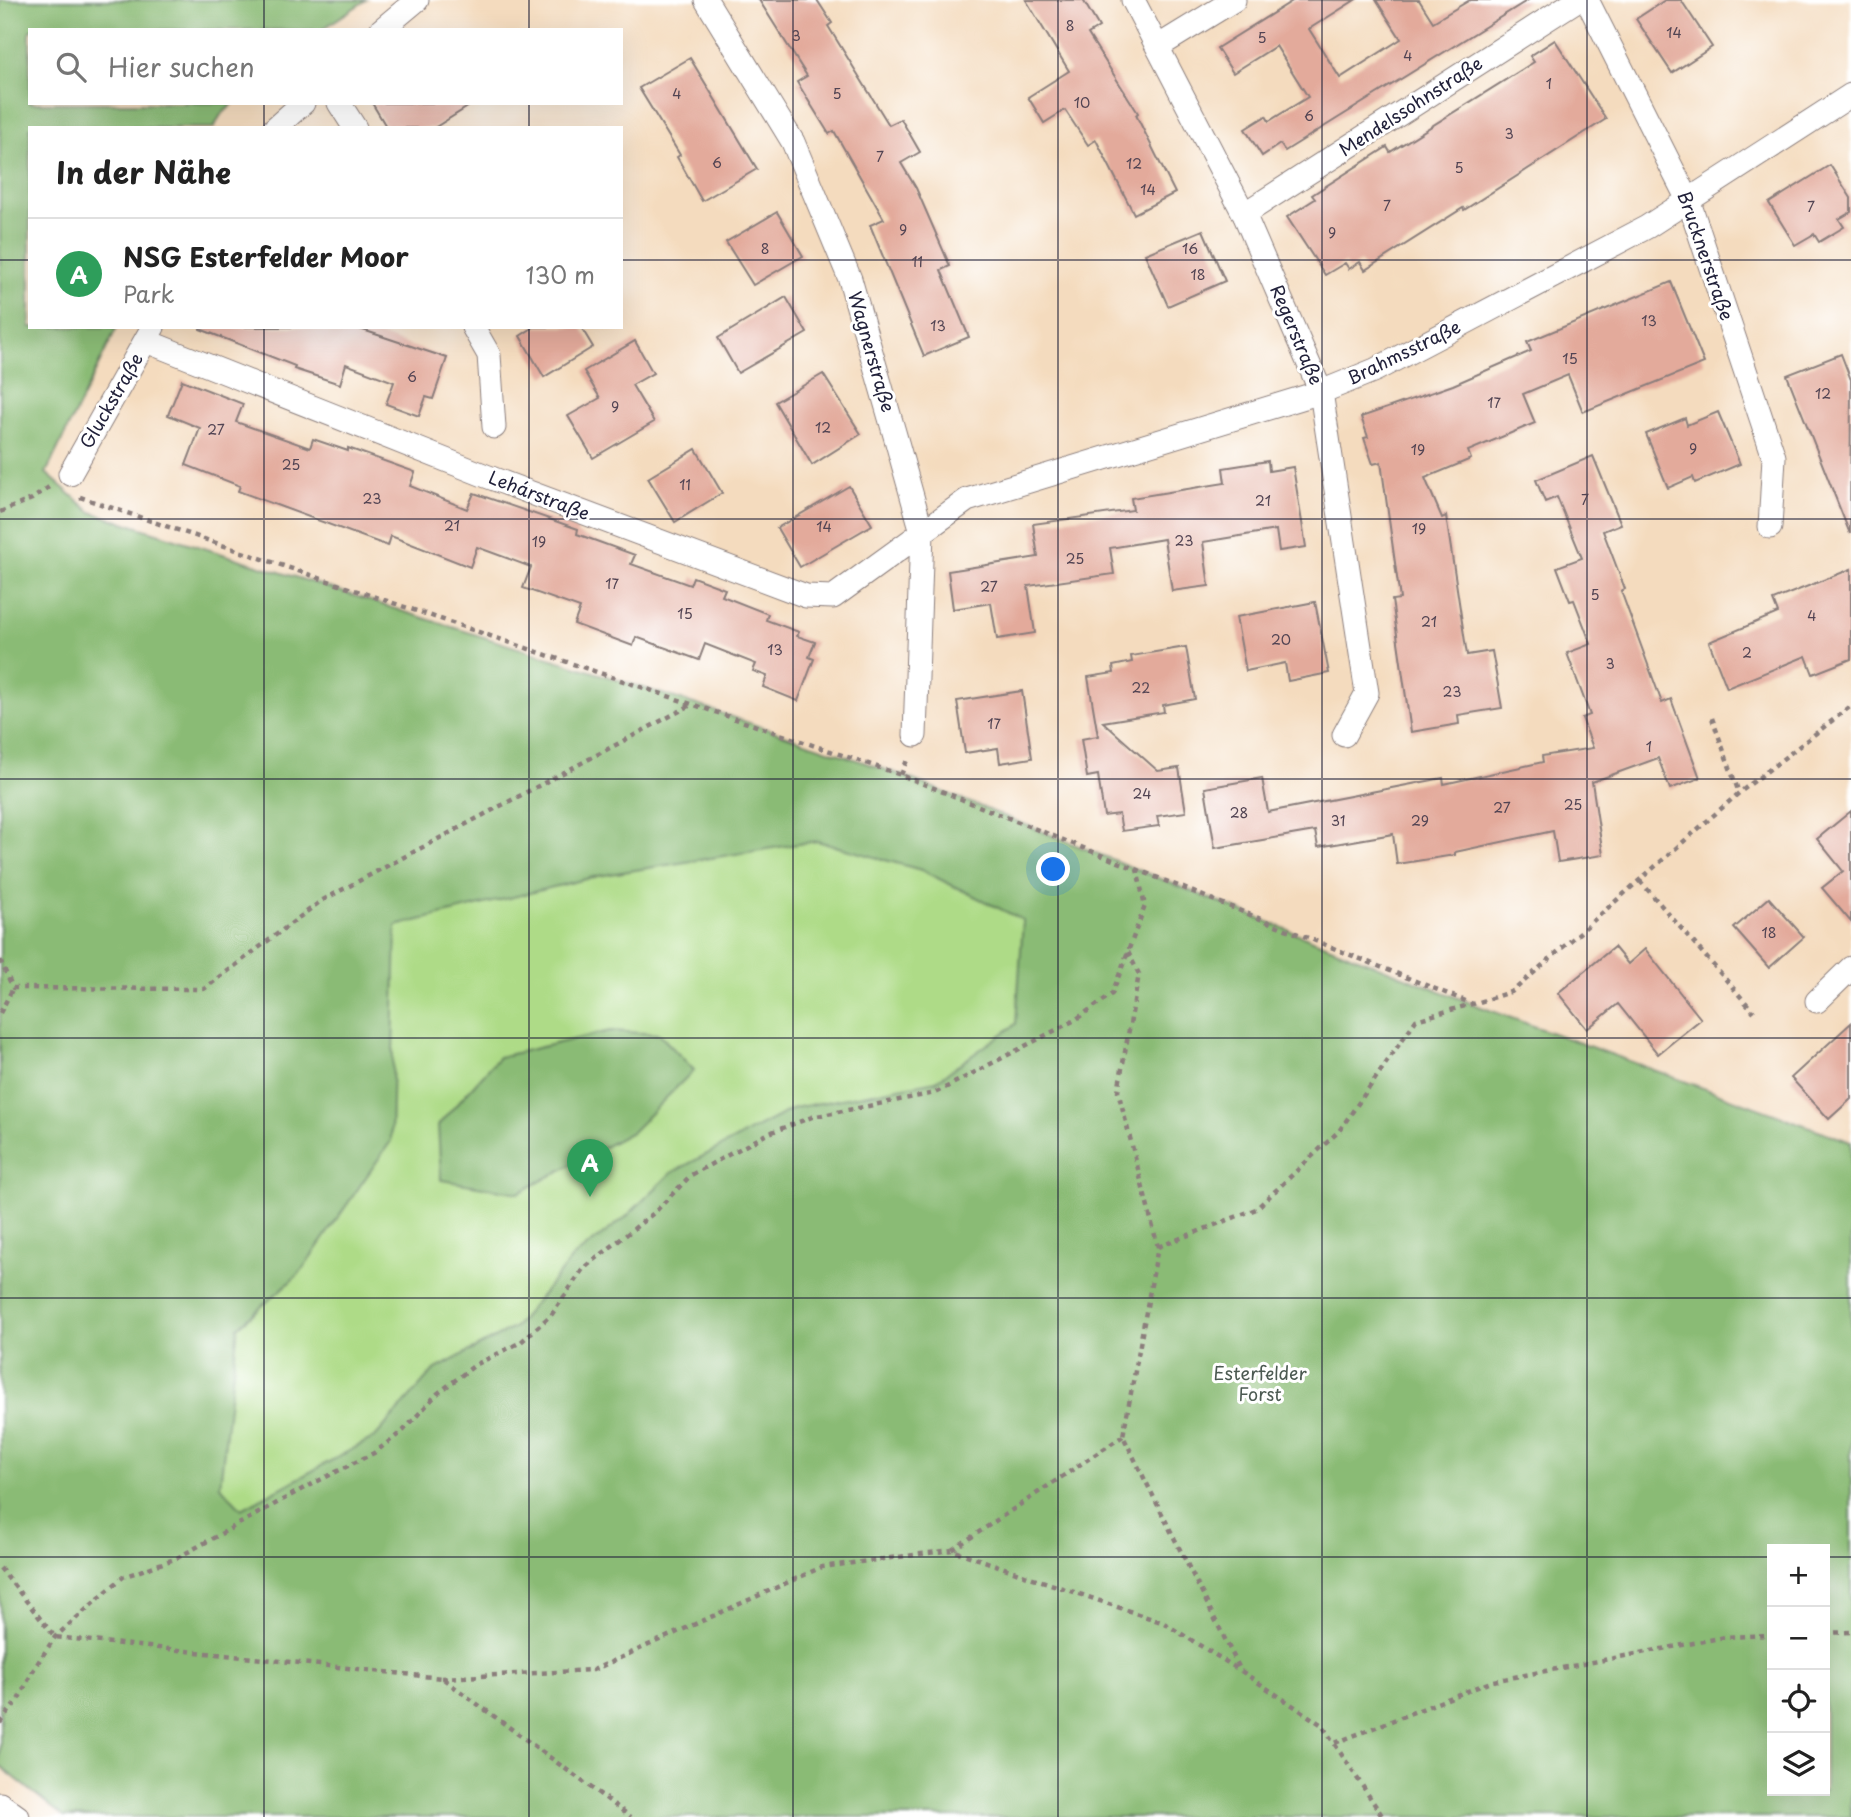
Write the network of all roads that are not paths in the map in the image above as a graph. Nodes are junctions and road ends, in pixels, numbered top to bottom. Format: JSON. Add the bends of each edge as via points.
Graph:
{"nodes":[{"id":1,"x":417,"y":0,"type":"edge"},
{"id":2,"x":706,"y":0,"type":"edge"},
{"id":3,"x":1133,"y":0,"type":"edge"},
{"id":4,"x":1234,"y":0,"type":"edge"},
{"id":5,"x":1577,"y":0,"type":"edge"},
{"id":6,"x":1587,"y":0,"type":"edge"},
{"id":7,"x":383,"y":28,"type":"edge"},
{"id":8,"x":1159,"y":46,"type":"junction"},
{"id":9,"x":1851,"y":95,"type":"edge"},
{"id":10,"x":301,"y":105,"type":"edge"},
{"id":11,"x":340,"y":105,"type":"edge"},
{"id":12,"x":277,"y":126,"type":"edge"},
{"id":13,"x":354,"y":126,"type":"edge"},
{"id":14,"x":1689,"y":202,"type":"junction"},
{"id":15,"x":1244,"y":214,"type":"junction"},
{"id":16,"x":473,"y":329,"type":"edge"},
{"id":17,"x":150,"y":334,"type":"edge"},
{"id":18,"x":1321,"y":392,"type":"junction"},
{"id":19,"x":494,"y":427,"type":"dead end"},
{"id":20,"x":73,"y":484,"type":"road end"},
{"id":21,"x":1770,"y":527,"type":"dead end"},
{"id":22,"x":922,"y":533,"type":"junction"},
{"id":23,"x":915,"y":735,"type":"dead end"},
{"id":24,"x":1344,"y":735,"type":"dead end"},
{"id":25,"x":1851,"y":968,"type":"edge"},
{"id":26,"x":1817,"y":1001,"type":"dead end"}],
"edges":[{"from":1,"to":7,"type":"street"},
{"from":2,"to":22,"type":"street","name":"Wagnerstraße","via":[[793,142],[850,279]]},
{"from":3,"to":8,"type":"street","name":"Regerstraße"},
{"from":4,"to":8,"type":"street"},
{"from":5,"to":15,"type":"street","name":"Mendelssohnstraße"},
{"from":6,"to":14,"type":"street","name":"Brucknerstraße"},
{"from":8,"to":15,"type":"street","name":"Regerstraße"},
{"from":9,"to":14,"type":"street","name":"Brahmsstraße"},
{"from":10,"to":12,"type":"street"},
{"from":11,"to":13,"type":"street"},
{"from":14,"to":18,"type":"street","name":"Brahmsstraße","via":[[1375,370]]},
{"from":14,"to":21,"type":"street","name":"Brucknerstraße","via":[[1774,457]]},
{"from":15,"to":18,"type":"street","name":"Regerstraße"},
{"from":16,"to":19,"type":"street","via":[[489,355]]},
{"from":17,"to":20,"type":"street","name":"Gluckstraße"},
{"from":17,"to":22,"type":"street","name":"Lehárstraße","via":[[486,476],[806,596],[833,597]]},
{"from":18,"to":22,"type":"street","name":"Brahmsstraße","via":[[967,500]]},
{"from":18,"to":24,"type":"street","name":"Regerstraße","via":[[1367,693]]},
{"from":22,"to":23,"type":"street","name":"Wagnerstraße"},
{"from":25,"to":26,"type":"street"}]}
